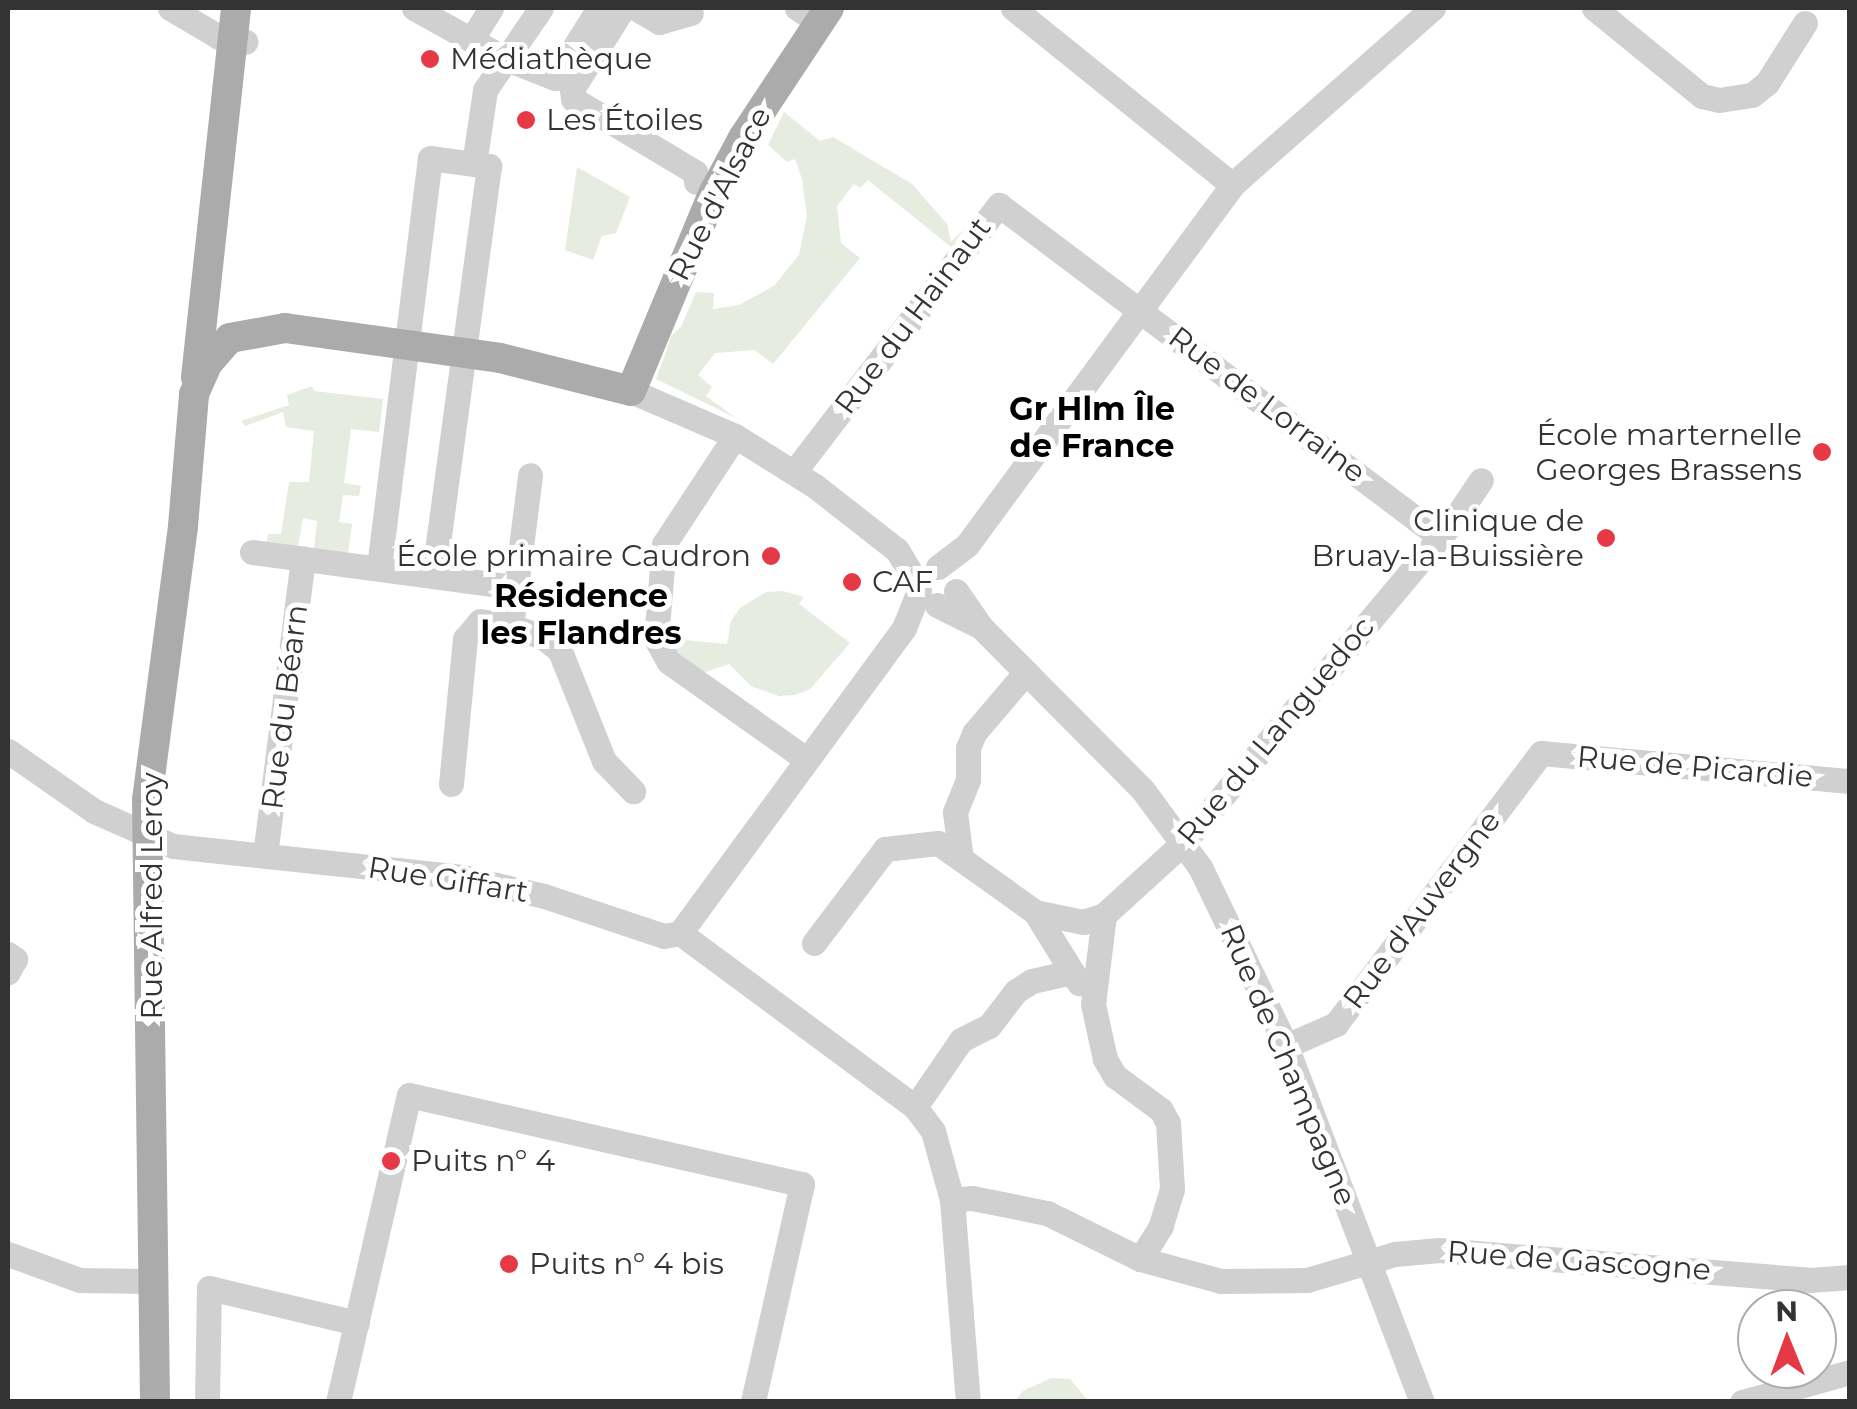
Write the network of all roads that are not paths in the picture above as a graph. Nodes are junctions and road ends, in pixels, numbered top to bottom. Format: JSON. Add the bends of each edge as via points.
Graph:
{"nodes":[{"id":1,"x":170,"y":8,"type":"edge"},
{"id":2,"x":236,"y":8,"type":"edge"},
{"id":3,"x":414,"y":8,"type":"edge"},
{"id":4,"x":491,"y":8,"type":"edge"},
{"id":5,"x":541,"y":8,"type":"edge"},
{"id":6,"x":599,"y":8,"type":"edge"},
{"id":7,"x":623,"y":8,"type":"edge"},
{"id":8,"x":635,"y":8,"type":"edge"},
{"id":9,"x":1013,"y":8,"type":"edge"},
{"id":10,"x":1433,"y":8,"type":"edge"},
{"id":11,"x":1594,"y":8,"type":"edge"},
{"id":12,"x":815,"y":12,"type":"edge"},
{"id":13,"x":690,"y":13,"type":"dead end"},
{"id":14,"x":1805,"y":23,"type":"dead end"},
{"id":15,"x":471,"y":40,"type":"junction"},
{"id":16,"x":239,"y":41,"type":"junction"},
{"id":17,"x":504,"y":58,"type":"junction"},
{"id":18,"x":555,"y":78,"type":"junction"},
{"id":19,"x":474,"y":164,"type":"junction"},
{"id":20,"x":1232,"y":185,"type":"junction"},
{"id":21,"x":705,"y":187,"type":"junction"},
{"id":22,"x":206,"y":287,"type":"junction"},
{"id":23,"x":1141,"y":308,"type":"junction"},
{"id":24,"x":242,"y":333,"type":"junction"},
{"id":25,"x":406,"y":343,"type":"junction"},
{"id":26,"x":465,"y":352,"type":"junction"},
{"id":27,"x":631,"y":391,"type":"junction"},
{"id":28,"x":194,"y":394,"type":"junction"},
{"id":29,"x":735,"y":436,"type":"junction"},
{"id":30,"x":794,"y":472,"type":"junction"},
{"id":31,"x":530,"y":475,"type":"dead end"},
{"id":32,"x":1481,"y":480,"type":"dead end"},
{"id":33,"x":1440,"y":537,"type":"junction"},
{"id":34,"x":252,"y":552,"type":"dead end"},
{"id":35,"x":303,"y":558,"type":"junction"},
{"id":36,"x":379,"y":566,"type":"junction"},
{"id":37,"x":434,"y":574,"type":"junction"},
{"id":38,"x":516,"y":587,"type":"junction"},
{"id":39,"x":936,"y":587,"type":"junction"},
{"id":40,"x":511,"y":626,"type":"junction"},
{"id":41,"x":1026,"y":672,"type":"junction"},
{"id":42,"x":8,"y":751,"type":"edge"},
{"id":43,"x":1541,"y":753,"type":"joint"},
{"id":44,"x":806,"y":759,"type":"junction"},
{"id":45,"x":1850,"y":781,"type":"edge"},
{"id":46,"x":451,"y":784,"type":"dead end"},
{"id":47,"x":633,"y":791,"type":"dead end"},
{"id":48,"x":148,"y":837,"type":"junction"},
{"id":49,"x":1184,"y":842,"type":"junction"},
{"id":50,"x":265,"y":855,"type":"junction"},
{"id":51,"x":961,"y":859,"type":"junction"},
{"id":52,"x":1035,"y":912,"type":"junction"},
{"id":53,"x":1104,"y":916,"type":"junction"},
{"id":54,"x":680,"y":933,"type":"junction"},
{"id":55,"x":814,"y":944,"type":"dead end"},
{"id":56,"x":8,"y":954,"type":"edge"},
{"id":57,"x":8,"y":972,"type":"edge"},
{"id":58,"x":1072,"y":972,"type":"junction"},
{"id":59,"x":1093,"y":1004,"type":"junction"},
{"id":60,"x":1286,"y":1046,"type":"junction"},
{"id":61,"x":915,"y":1108,"type":"junction"},
{"id":62,"x":952,"y":1200,"type":"junction"},
{"id":63,"x":8,"y":1254,"type":"edge"},
{"id":64,"x":1140,"y":1259,"type":"junction"},
{"id":65,"x":1371,"y":1263,"type":"junction"},
{"id":66,"x":1850,"y":1277,"type":"edge"},
{"id":67,"x":150,"y":1282,"type":"junction"},
{"id":68,"x":357,"y":1323,"type":"junction"},
{"id":69,"x":1850,"y":1372,"type":"edge"},
{"id":70,"x":968,"y":1401,"type":"edge"},
{"id":71,"x":154,"y":1402,"type":"edge"},
{"id":72,"x":207,"y":1402,"type":"edge"},
{"id":73,"x":338,"y":1402,"type":"edge"},
{"id":74,"x":752,"y":1402,"type":"edge"},
{"id":75,"x":1422,"y":1402,"type":"edge"},
{"id":76,"x":1742,"y":1402,"type":"edge"}],
"edges":[{"from":1,"to":16,"type":"street","via":[[219,37]]},
{"from":2,"to":16,"type":"main road","name":"Rue Alfred Leroy"},
{"from":3,"to":15,"type":"street"},
{"from":4,"to":15,"type":"street"},
{"from":5,"to":17,"type":"street"},
{"from":6,"to":18,"type":"street"},
{"from":7,"to":21,"type":"street","via":[[572,89],[573,99],[694,172]]},
{"from":8,"to":13,"type":"street","via":[[659,22]]},
{"from":9,"to":20,"type":"street"},
{"from":10,"to":20,"type":"street"},
{"from":11,"to":14,"type":"street","via":[[1702,96],[1719,100],[1752,95],[1767,83]]},
{"from":12,"to":21,"type":"main road","name":"Rue d'Alsace"},
{"from":15,"to":17,"type":"street"},
{"from":16,"to":22,"type":"main road","name":"Rue Alfred Leroy"},
{"from":17,"to":18,"type":"street"},
{"from":17,"to":19,"type":"street","via":[[484,90]]},
{"from":18,"to":21,"type":"street","via":[[564,104]]},
{"from":19,"to":25,"type":"street","via":[[430,158]]},
{"from":19,"to":26,"type":"street","via":[[489,166]]},
{"from":20,"to":23,"type":"street"},
{"from":21,"to":27,"type":"main road","name":"Rue d'Alsace"},
{"from":22,"to":24,"type":"main road"},
{"from":22,"to":28,"type":"main road","name":"Rue Alfred Leroy"},
{"from":23,"to":30,"type":"street","name":"Rue du Hainaut","via":[[998,205]]},
{"from":23,"to":33,"type":"street","name":"Rue de Lorraine"},
{"from":23,"to":39,"type":"street"},
{"from":24,"to":25,"type":"main road","via":[[285,328]]},
{"from":24,"to":28,"type":"main road","name":"Rue Alfred Leroy","via":[[221,344]]},
{"from":25,"to":26,"type":"main road"},
{"from":25,"to":36,"type":"street"},
{"from":26,"to":27,"type":"main road"},
{"from":26,"to":37,"type":"street"},
{"from":27,"to":29,"type":"street"},
{"from":28,"to":48,"type":"main road","name":"Rue Alfred Leroy"},
{"from":29,"to":30,"type":"street"},
{"from":29,"to":44,"type":"street","via":[[664,544],[656,639],[669,662]]},
{"from":30,"to":39,"type":"street","name":"Rue de Champagne"},
{"from":31,"to":38,"type":"street"},
{"from":32,"to":33,"type":"street","name":"Rue du Languedoc"},
{"from":33,"to":49,"type":"street","name":"Rue du Languedoc"},
{"from":34,"to":35,"type":"street"},
{"from":35,"to":36,"type":"street"},
{"from":35,"to":50,"type":"street","name":"Rue du Béarn"},
{"from":36,"to":37,"type":"street"},
{"from":37,"to":38,"type":"street"},
{"from":38,"to":40,"type":"street"},
{"from":39,"to":41,"type":"street","name":"Rue de Champagne"},
{"from":39,"to":44,"type":"street"},
{"from":40,"to":46,"type":"street","via":[[480,621],[467,632]]},
{"from":40,"to":47,"type":"street","via":[[543,637],[560,652],[604,761]]},
{"from":41,"to":49,"type":"street","name":"Rue de Champagne","via":[[1087,729]]},
{"from":41,"to":51,"type":"street","via":[[968,748],[968,780],[955,812]]},
{"from":42,"to":48,"type":"street","name":"Rue Giffart","via":[[94,811]]},
{"from":43,"to":45,"type":"street","name":"Rue de Picardie"},
{"from":43,"to":60,"type":"street","name":"Rue d'Auvergne","via":[[1336,1024]]},
{"from":44,"to":54,"type":"street"},
{"from":48,"to":50,"type":"street","name":"Rue Giffart","via":[[173,846]]},
{"from":48,"to":67,"type":"main road","name":"Rue Alfred Leroy"},
{"from":49,"to":53,"type":"street","name":"Rue du Languedoc"},
{"from":49,"to":60,"type":"street","name":"Rue de Champagne"},
{"from":50,"to":54,"type":"street","name":"Rue Giffart","via":[[462,877],[664,936]]},
{"from":51,"to":52,"type":"street"},
{"from":51,"to":55,"type":"street","via":[[938,844],[885,849]]},
{"from":52,"to":53,"type":"street","via":[[1083,922]]},
{"from":52,"to":58,"type":"street"},
{"from":53,"to":59,"type":"street"},
{"from":54,"to":61,"type":"street"},
{"from":56,"to":57,"type":"street","via":[[15,959]]},
{"from":58,"to":59,"type":"street"},
{"from":58,"to":61,"type":"street","via":[[1016,990],[989,1026],[961,1040]]},
{"from":59,"to":64,"type":"street","via":[[1109,1068],[1165,1116],[1172,1189],[1162,1226]]},
{"from":60,"to":65,"type":"street","name":"Rue de Champagne"},
{"from":61,"to":62,"type":"street","via":[[940,1145]]},
{"from":62,"to":64,"type":"street","name":"Rue de Gascogne","via":[[1047,1212]]},
{"from":62,"to":70,"type":"street"},
{"from":63,"to":67,"type":"street","via":[[80,1280]]},
{"from":64,"to":65,"type":"street","name":"Rue de Gascogne","via":[[1196,1276],[1267,1284]]},
{"from":65,"to":66,"type":"street","name":"Rue de Gascogne","via":[[1439,1250],[1810,1280]]},
{"from":65,"to":75,"type":"street","name":"Rue de Champagne"},
{"from":67,"to":71,"type":"main road","name":"Rue Alfred Leroy"},
{"from":68,"to":72,"type":"street","via":[[209,1288]]},
{"from":68,"to":73,"type":"street"},
{"from":68,"to":74,"type":"street","via":[[410,1095],[802,1184]]},
{"from":69,"to":76,"type":"street"}]}
